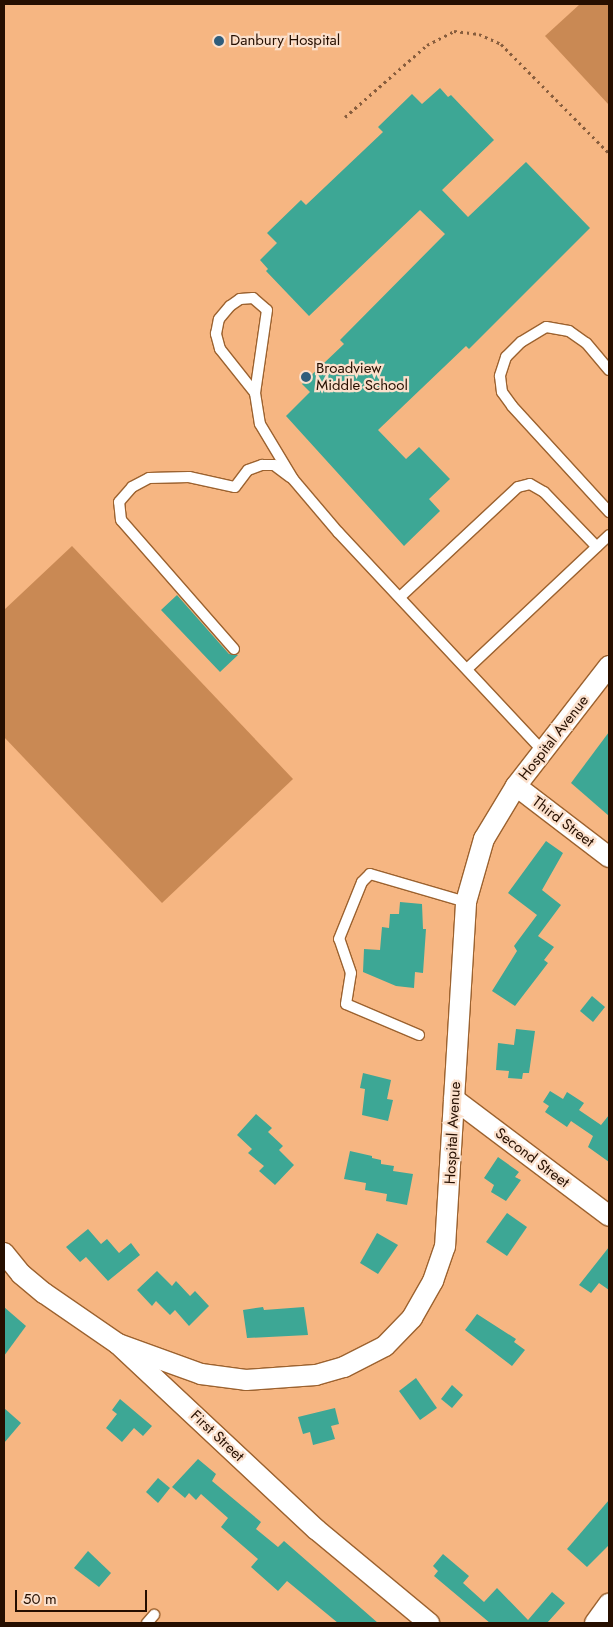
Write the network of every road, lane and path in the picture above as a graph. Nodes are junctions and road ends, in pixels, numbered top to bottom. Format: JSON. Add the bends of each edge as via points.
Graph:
{"nodes":[{"id":1,"x":345,"y":117,"type":"dead end"},
{"id":2,"x":609,"y":153,"type":"edge"},
{"id":3,"x":609,"y":370,"type":"edge"},
{"id":4,"x":255,"y":393,"type":"junction"},
{"id":5,"x":293,"y":479,"type":"junction"},
{"id":6,"x":609,"y":512,"type":"edge"},
{"id":7,"x":609,"y":535,"type":"edge"},
{"id":8,"x":597,"y":547,"type":"junction"},
{"id":9,"x":400,"y":597,"type":"junction"},
{"id":10,"x":234,"y":648,"type":"dead end"},
{"id":11,"x":609,"y":666,"type":"edge"},
{"id":12,"x":467,"y":669,"type":"junction"},
{"id":13,"x":543,"y":751,"type":"junction"},
{"id":14,"x":516,"y":786,"type":"junction"},
{"id":15,"x":609,"y":857,"type":"edge"},
{"id":16,"x":466,"y":902,"type":"junction"},
{"id":17,"x":419,"y":1035,"type":"dead end"},
{"id":18,"x":454,"y":1099,"type":"junction"},
{"id":19,"x":609,"y":1216,"type":"edge"},
{"id":20,"x":4,"y":1253,"type":"edge"},
{"id":21,"x":8,"y":1271,"type":"edge"},
{"id":22,"x":118,"y":1344,"type":"junction"},
{"id":23,"x":609,"y":1604,"type":"edge"},
{"id":24,"x":429,"y":1623,"type":"edge"},
{"id":25,"x":596,"y":1623,"type":"edge"}],
"edges":[{"from":1,"to":2,"type":"path","via":[[427,45],[454,31],[479,34],[501,44]]},
{"from":3,"to":6,"type":"lane","via":[[586,343],[569,331],[546,327],[521,342],[506,357],[500,376],[502,392],[512,406]]},
{"from":4,"to":4,"type":"lane","via":[[268,318],[260,301],[240,299],[219,319],[216,334],[220,349]]},
{"from":4,"to":5,"type":"lane","via":[[260,424]]},
{"from":5,"to":9,"type":"lane"},
{"from":5,"to":10,"type":"lane","via":[[274,466],[248,470],[235,487],[189,477],[149,478],[132,487],[119,502],[121,520]]},
{"from":7,"to":8,"type":"lane"},
{"from":8,"to":9,"type":"lane","via":[[544,492],[530,484],[518,487]]},
{"from":8,"to":12,"type":"lane"},
{"from":9,"to":12,"type":"lane"},
{"from":11,"to":13,"type":"street","name":"Hospital Avenue"},
{"from":12,"to":13,"type":"lane"},
{"from":13,"to":14,"type":"street","name":"Hospital Avenue"},
{"from":14,"to":15,"type":"street","name":"Third Street"},
{"from":14,"to":16,"type":"street","name":"Hospital Avenue","via":[[484,839]]},
{"from":16,"to":17,"type":"lane","via":[[370,874],[362,882],[339,939],[351,973],[346,1004]]},
{"from":16,"to":18,"type":"street","name":"Hospital Avenue"},
{"from":18,"to":19,"type":"street","name":"Second Street"},
{"from":18,"to":22,"type":"street","name":"Hospital Avenue","via":[[445,1247],[433,1281],[412,1318],[385,1346],[344,1367],[316,1375],[246,1380],[200,1374]]},
{"from":20,"to":21,"type":"street","name":"First Street"},
{"from":21,"to":22,"type":"street","name":"First Street"},
{"from":22,"to":24,"type":"street","name":"First Street","via":[[318,1530]]},
{"from":23,"to":25,"type":"street"}]}
